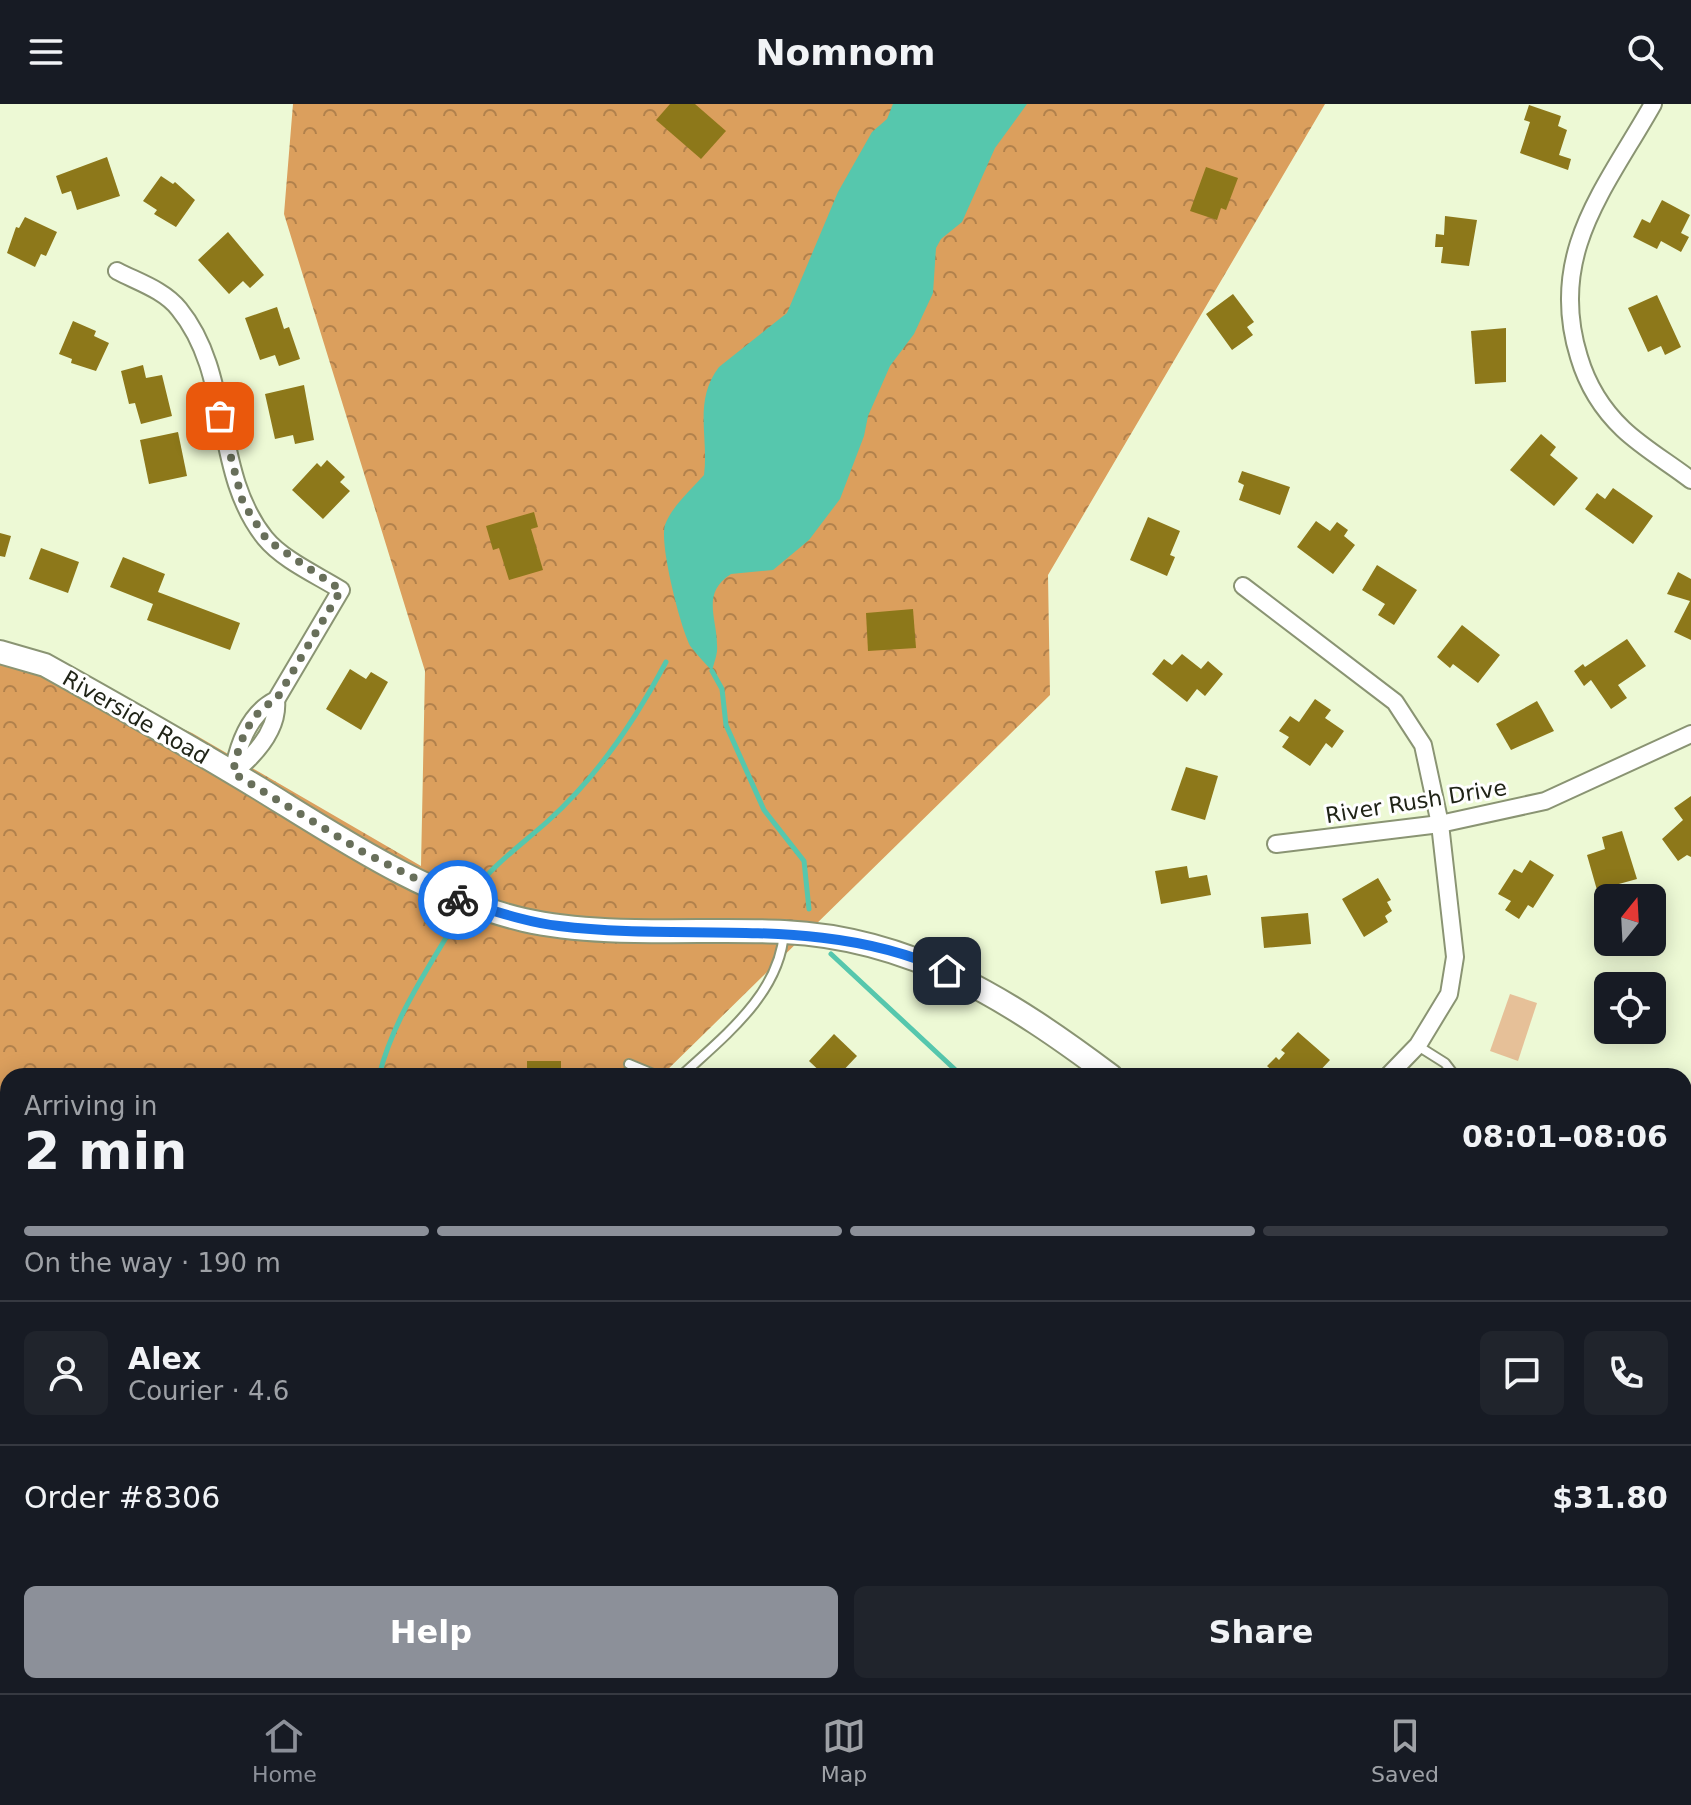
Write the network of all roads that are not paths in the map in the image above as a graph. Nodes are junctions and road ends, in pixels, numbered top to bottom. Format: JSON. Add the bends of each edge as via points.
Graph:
{"nodes":[{"id":1,"x":1653,"y":104,"type":"edge"},
{"id":2,"x":117,"y":271,"type":"dead end"},
{"id":3,"x":1691,"y":480,"type":"edge"},
{"id":4,"x":1243,"y":586,"type":"dead end"},
{"id":5,"x":0,"y":652,"type":"edge"},
{"id":6,"x":1691,"y":734,"type":"edge"},
{"id":7,"x":233,"y":773,"type":"junction"},
{"id":8,"x":1440,"y":824,"type":"junction"},
{"id":9,"x":1276,"y":844,"type":"dead end"},
{"id":10,"x":784,"y":931,"type":"junction"},
{"id":11,"x":1418,"y":1045,"type":"junction"},
{"id":12,"x":629,"y":1064,"type":"dead end"},
{"id":13,"x":639,"y":1068,"type":"edge"},
{"id":14,"x":690,"y":1068,"type":"edge"},
{"id":15,"x":1100,"y":1068,"type":"edge"},
{"id":16,"x":1396,"y":1068,"type":"edge"},
{"id":17,"x":1449,"y":1068,"type":"edge"}],
"edges":[{"from":1,"to":3,"type":"street","via":[[1592,210],[1569,269],[1570,329],[1587,384],[1622,428]]},
{"from":2,"to":7,"type":"street","via":[[179,308],[198,340],[211,371],[243,503],[267,540],[341,590],[276,700],[277,715],[262,743]]},
{"from":4,"to":8,"type":"street","via":[[1395,702],[1423,745]]},
{"from":5,"to":7,"type":"street","name":"Riverside Road","via":[[45,665]]},
{"from":6,"to":8,"type":"street","name":"River Rush Drive","via":[[1545,801]]},
{"from":7,"to":10,"type":"street","name":"Riverside Road","via":[[363,852],[454,899],[524,920],[561,926]]},
{"from":8,"to":9,"type":"street","name":"River Rush Drive"},
{"from":8,"to":11,"type":"street","via":[[1455,957],[1449,994]]},
{"from":10,"to":14,"type":"lane","via":[[782,952],[759,996]]},
{"from":10,"to":15,"type":"street","name":"Riverside Road","via":[[860,943],[925,961],[991,992]]},
{"from":11,"to":16,"type":"street"},
{"from":11,"to":17,"type":"lane"},
{"from":12,"to":13,"type":"lane"}]}
